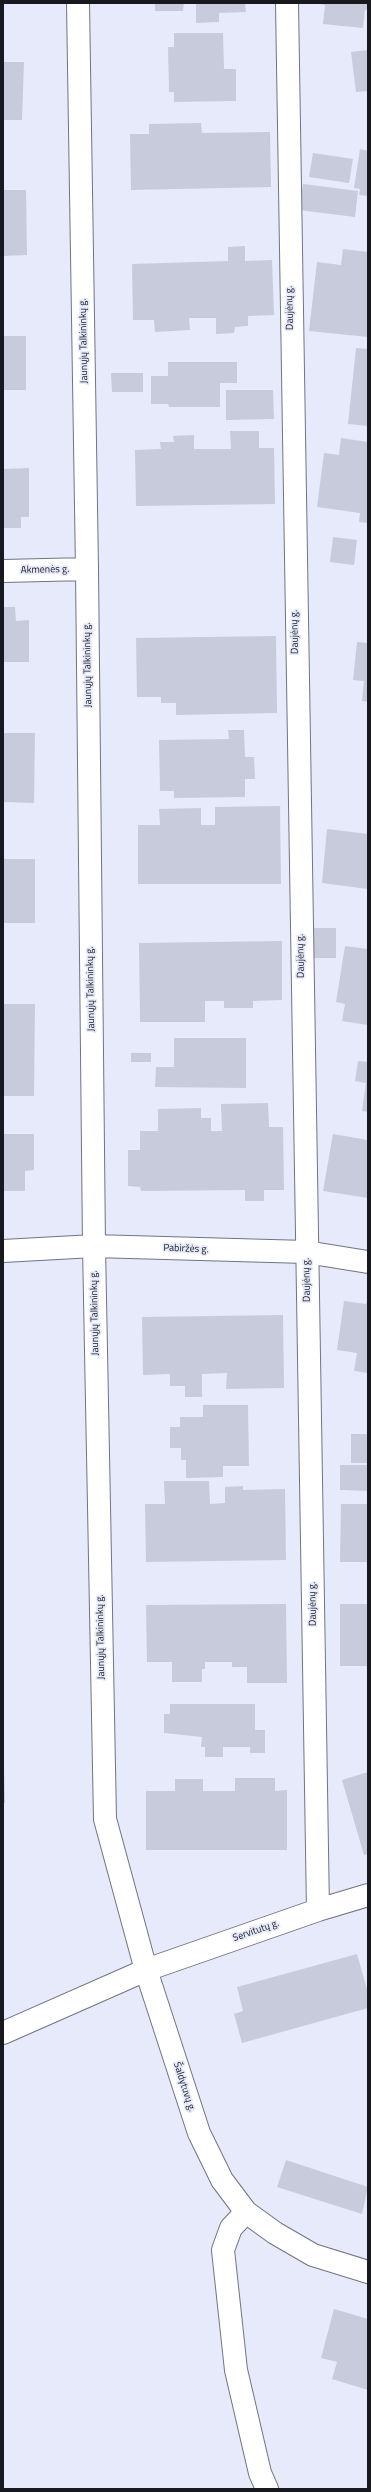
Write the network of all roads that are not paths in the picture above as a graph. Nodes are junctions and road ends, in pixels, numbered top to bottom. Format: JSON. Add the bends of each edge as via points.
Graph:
{"nodes":[{"id":1,"x":78,"y":3,"type":"edge"},
{"id":2,"x":286,"y":3,"type":"edge"},
{"id":3,"x":87,"y":569,"type":"junction"},
{"id":4,"x":3,"y":571,"type":"edge"},
{"id":5,"x":94,"y":1246,"type":"junction"},
{"id":6,"x":3,"y":1251,"type":"edge"},
{"id":7,"x":306,"y":1252,"type":"junction"},
{"id":8,"x":368,"y":1262,"type":"edge"},
{"id":9,"x":368,"y":1895,"type":"edge"},
{"id":10,"x":318,"y":1910,"type":"junction"},
{"id":11,"x":146,"y":1970,"type":"junction"},
{"id":12,"x":3,"y":2033,"type":"edge"},
{"id":13,"x":246,"y":2212,"type":"junction"},
{"id":14,"x":368,"y":2272,"type":"edge"},
{"id":15,"x":267,"y":2489,"type":"edge"}],
"edges":[{"from":1,"to":3,"type":"street","name":"Jaunųjų Talkininkų g."},
{"from":2,"to":7,"type":"street","name":"Daujėnų g."},
{"from":3,"to":4,"type":"street","name":"Akmenės g."},
{"from":3,"to":5,"type":"street","name":"Jaunųjų Talkininkų g."},
{"from":5,"to":6,"type":"street","name":"Pabiržės g."},
{"from":5,"to":7,"type":"street","name":"Pabiržės g."},
{"from":5,"to":11,"type":"street","name":"Jaunųjų Talkininkų g.","via":[[105,1819]]},
{"from":7,"to":8,"type":"street","name":"Pabiržės g."},
{"from":7,"to":10,"type":"street","name":"Daujėnų g."},
{"from":9,"to":10,"type":"street","name":"Servitutų g."},
{"from":10,"to":11,"type":"street","name":"Servitutų g."},
{"from":11,"to":12,"type":"street"},
{"from":11,"to":13,"type":"street","name":"Šaldytuvų g.","via":[[199,2133],[222,2180]]},
{"from":13,"to":14,"type":"street","name":"Šaldytuvų g.","via":[[275,2233],[313,2255]]},
{"from":13,"to":15,"type":"street","via":[[231,2228],[223,2250],[236,2370],[260,2473]]}]}
